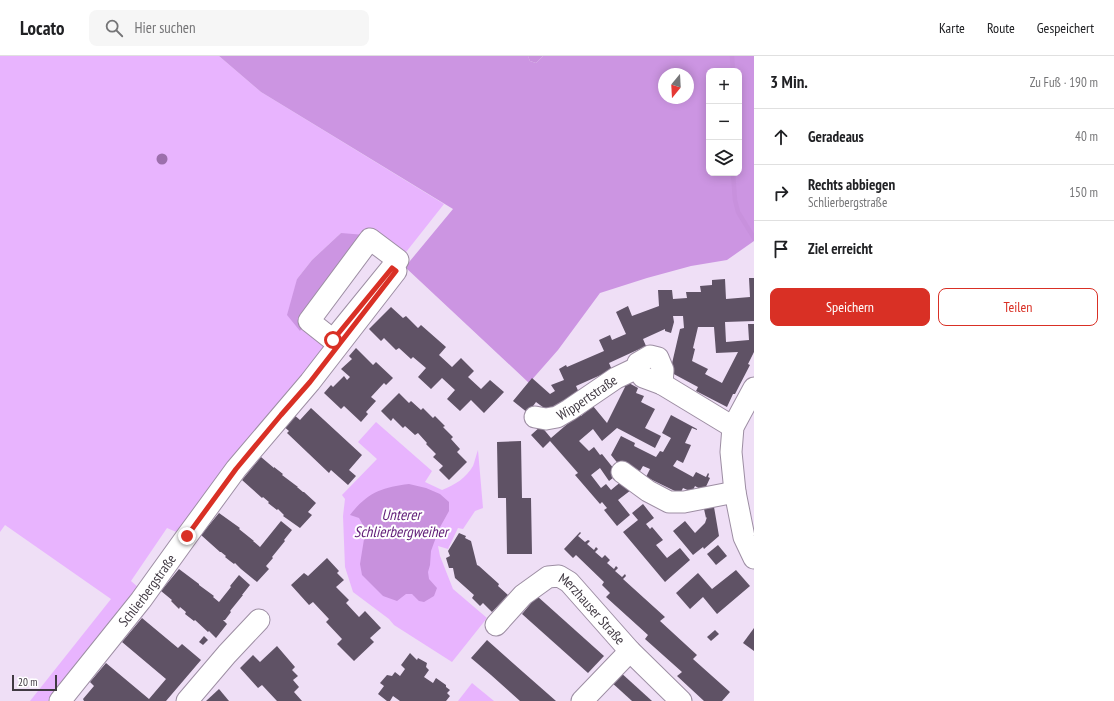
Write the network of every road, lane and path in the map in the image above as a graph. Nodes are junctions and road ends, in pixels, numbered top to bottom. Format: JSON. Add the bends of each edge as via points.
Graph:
{"nodes":[{"id":1,"x":394,"y":269,"type":"junction"},
{"id":2,"x":754,"y":388,"type":"edge"},
{"id":3,"x":535,"y":417,"type":"dead end"},
{"id":4,"x":733,"y":427,"type":"junction"},
{"id":5,"x":622,"y":472,"type":"dead end"},
{"id":6,"x":735,"y":492,"type":"junction"},
{"id":7,"x":754,"y":558,"type":"edge"},
{"id":8,"x":259,"y":620,"type":"dead end"},
{"id":9,"x":496,"y":625,"type":"dead end"},
{"id":10,"x":630,"y":651,"type":"junction"},
{"id":11,"x":60,"y":701,"type":"edge"},
{"id":12,"x":187,"y":701,"type":"edge"},
{"id":13,"x":582,"y":701,"type":"edge"},
{"id":14,"x":681,"y":701,"type":"edge"}],
"edges":[{"from":1,"to":1,"type":"street","via":[[333,340],[309,321],[370,239],[398,260]]},
{"from":1,"to":11,"type":"street","name":"Schlierbergstraße","via":[[310,382],[236,469],[141,600]]},
{"from":2,"to":4,"type":"street"},
{"from":3,"to":4,"type":"street","name":"Wippertstraße","via":[[556,417],[616,378],[637,368],[642,376],[662,384]]},
{"from":4,"to":6,"type":"street","via":[[731,452]]},
{"from":5,"to":6,"type":"street","via":[[648,491],[669,502],[684,502]]},
{"from":6,"to":7,"type":"street","via":[[744,537]]},
{"from":8,"to":12,"type":"street"},
{"from":9,"to":10,"type":"street","name":"Merzhauser Straße","via":[[523,595],[548,577],[559,576],[569,582]]},
{"from":10,"to":13,"type":"street","name":"Merzhauser Straße"},
{"from":10,"to":14,"type":"street","name":"Merzhauser Straße"}]}
